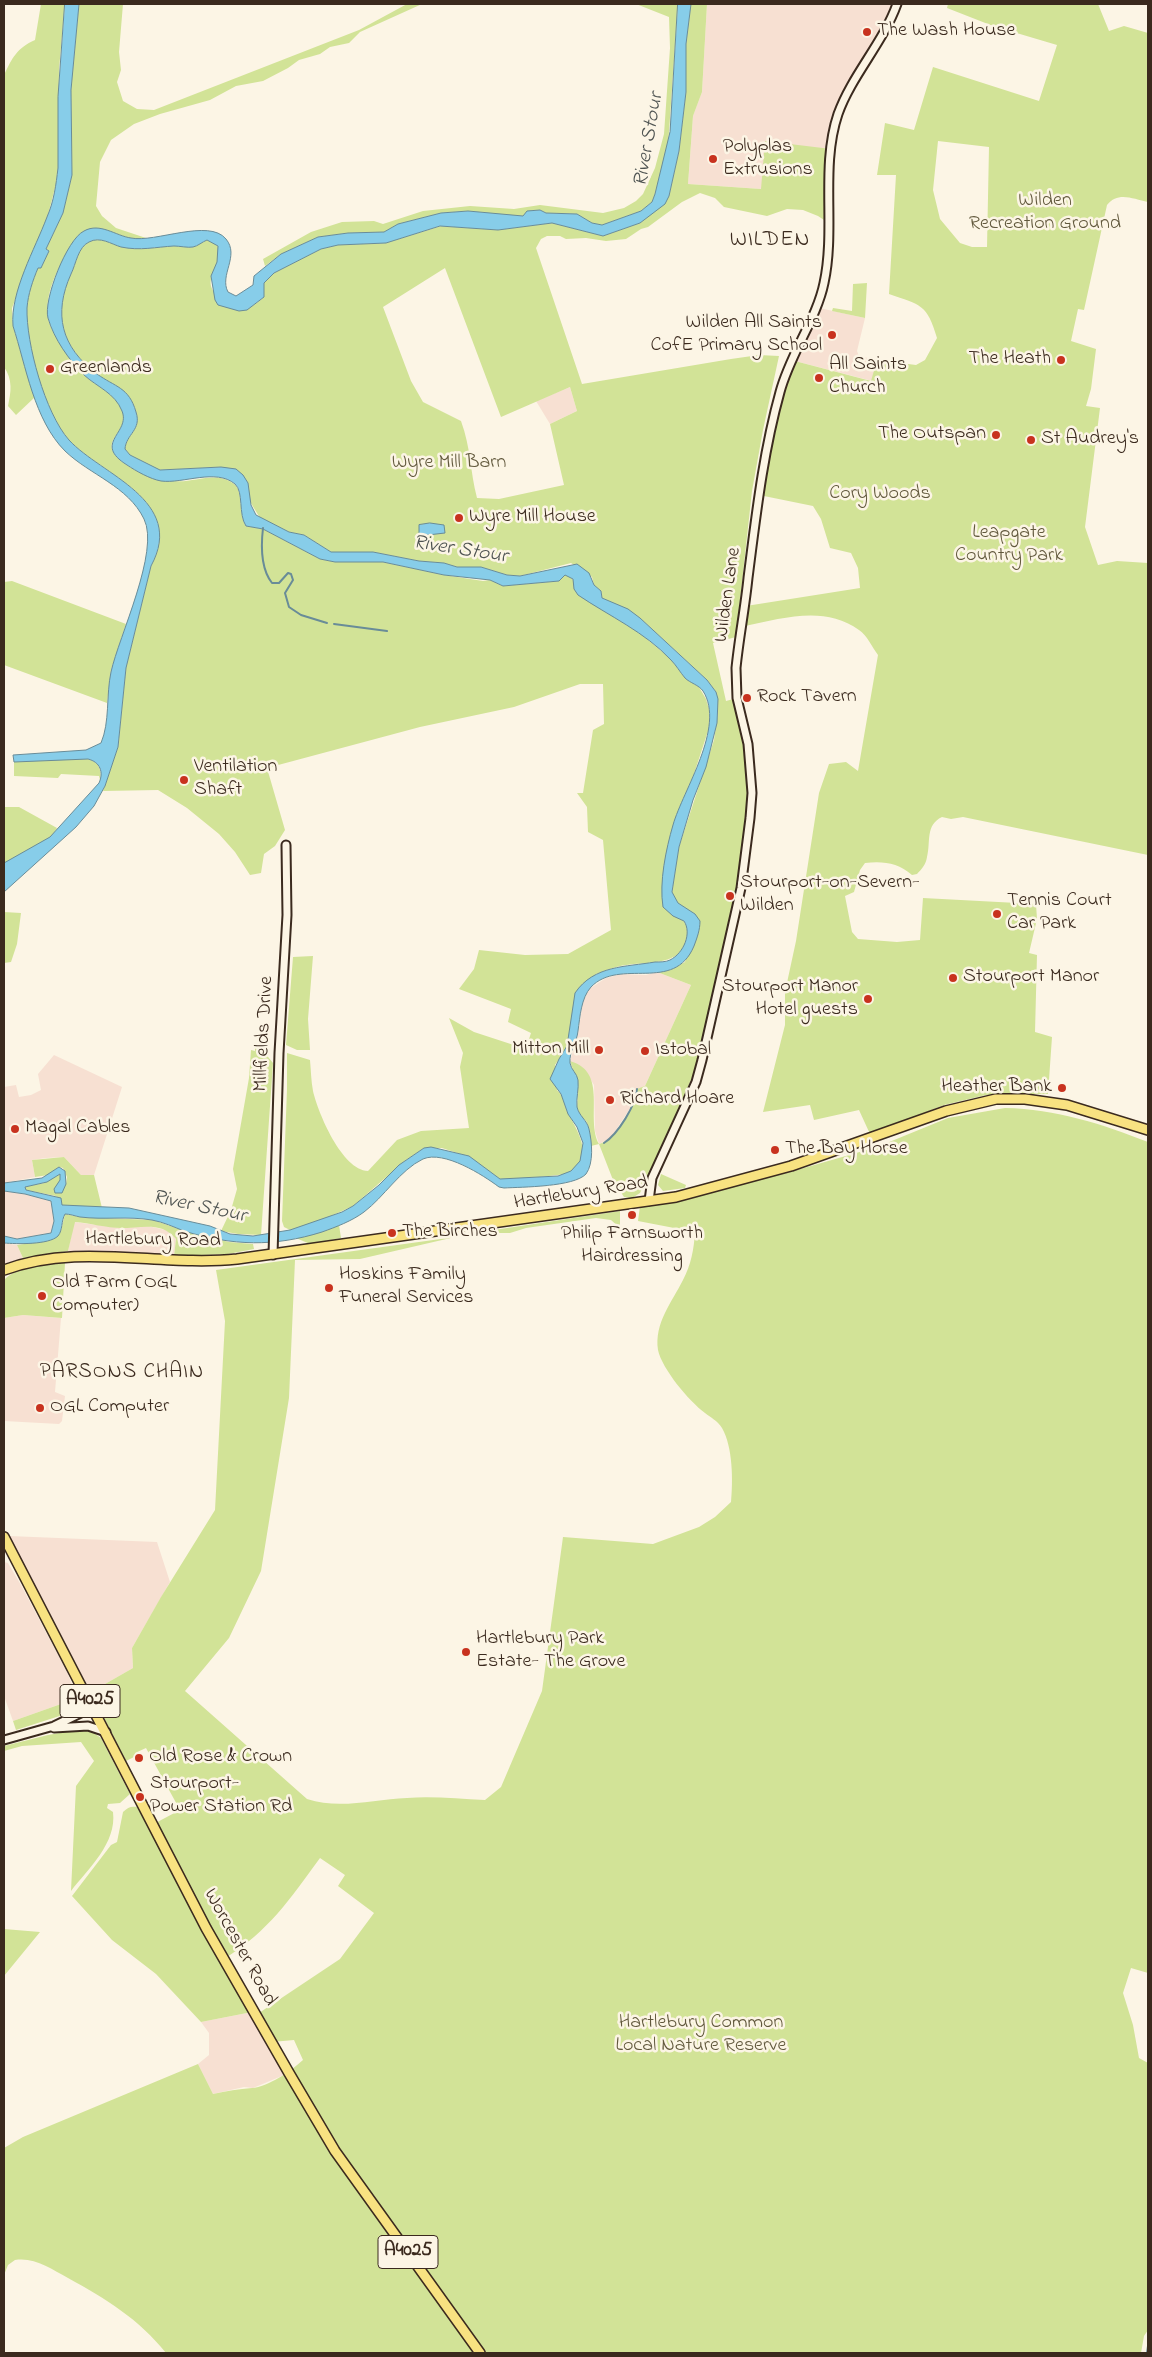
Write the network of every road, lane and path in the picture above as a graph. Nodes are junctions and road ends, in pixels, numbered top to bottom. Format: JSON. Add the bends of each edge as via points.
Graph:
{"nodes":[{"id":1,"x":897,"y":4,"type":"edge"},
{"id":2,"x":286,"y":845,"type":"dead end"},
{"id":3,"x":1148,"y":1130,"type":"edge"},
{"id":4,"x":649,"y":1201,"type":"junction"},
{"id":5,"x":273,"y":1251,"type":"junction"},
{"id":6,"x":4,"y":1270,"type":"edge"},
{"id":7,"x":4,"y":1538,"type":"edge"},
{"id":8,"x":95,"y":1710,"type":"junction"},
{"id":9,"x":80,"y":1726,"type":"junction"},
{"id":10,"x":39,"y":1731,"type":"junction"},
{"id":11,"x":106,"y":1732,"type":"junction"},
{"id":12,"x":4,"y":1740,"type":"edge"},
{"id":13,"x":480,"y":2353,"type":"edge"}],
"edges":[{"from":1,"to":4,"type":"street","name":"Wilden Lane","via":[[836,121],[830,149],[829,253],[824,286],[787,369],[769,442],[758,496],[736,668],[737,698],[748,744],[752,792],[745,868],[696,1082],[652,1178]]},
{"from":2,"to":5,"type":"street","name":"Millfields Drive","via":[[287,915]]},
{"from":3,"to":4,"type":"main road","name":"Hartlebury Road","via":[[1061,1104],[1025,1099],[996,1100],[946,1111],[791,1166],[676,1197]]},
{"from":4,"to":5,"type":"main road","name":"Hartlebury Road"},
{"from":5,"to":6,"type":"main road","name":"Hartlebury Road","via":[[197,1262],[68,1257]]},
{"from":7,"to":8,"type":"main road","name":"Worcester Road","number":"A4025"},
{"from":8,"to":9,"type":"street","via":[[92,1720]]},
{"from":8,"to":10,"type":"street"},
{"from":8,"to":11,"type":"main road","name":"Worcester Road","number":"A4025"},
{"from":9,"to":10,"type":"street"},
{"from":9,"to":11,"type":"street"},
{"from":10,"to":12,"type":"street"},
{"from":11,"to":13,"type":"main road","name":"Worcester Road","number":"A4025","via":[[206,1928],[326,2135]]}]}
